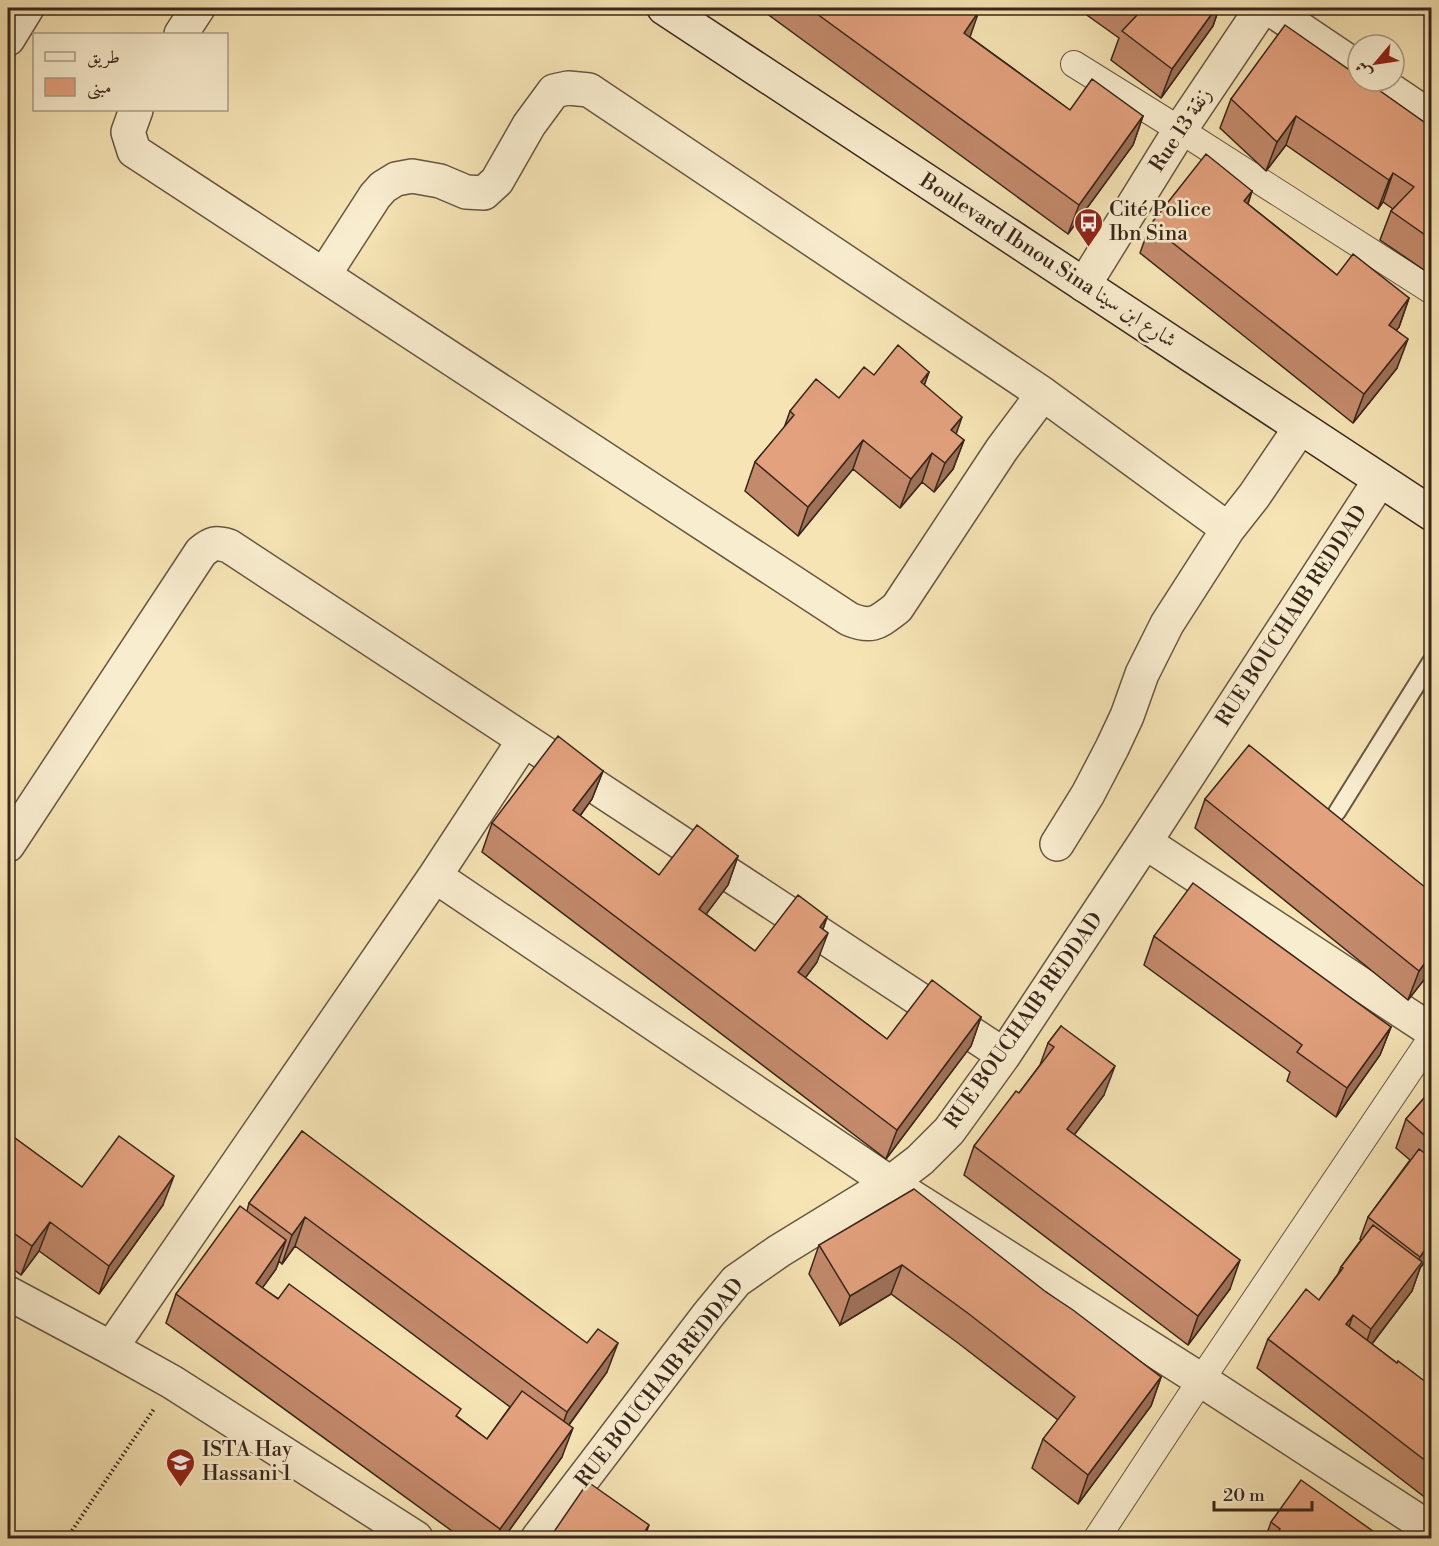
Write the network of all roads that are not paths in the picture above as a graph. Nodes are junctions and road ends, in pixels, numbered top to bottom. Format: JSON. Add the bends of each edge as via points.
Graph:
{"nodes":[{"id":1,"x":27,"y":8,"type":"edge"},
{"id":2,"x":198,"y":8,"type":"edge"},
{"id":3,"x":664,"y":8,"type":"edge"},
{"id":4,"x":1262,"y":8,"type":"edge"},
{"id":5,"x":1269,"y":8,"type":"edge"},
{"id":6,"x":182,"y":33,"type":"edge"},
{"id":7,"x":8,"y":39,"type":"edge"},
{"id":8,"x":1346,"y":60,"type":"edge"},
{"id":9,"x":1074,"y":64,"type":"dead end"},
{"id":10,"x":1395,"y":93,"type":"edge"},
{"id":11,"x":136,"y":111,"type":"edge"},
{"id":12,"x":1431,"y":118,"type":"edge"},
{"id":13,"x":1180,"y":130,"type":"junction"},
{"id":14,"x":324,"y":275,"type":"junction"},
{"id":15,"x":1083,"y":285,"type":"junction"},
{"id":16,"x":1431,"y":291,"type":"edge"},
{"id":17,"x":1043,"y":394,"type":"junction"},
{"id":18,"x":1300,"y":428,"type":"junction"},
{"id":19,"x":1380,"y":480,"type":"junction"},
{"id":20,"x":1431,"y":514,"type":"edge"},
{"id":21,"x":1228,"y":529,"type":"junction"},
{"id":22,"x":1431,"y":660,"type":"edge"},
{"id":23,"x":524,"y":740,"type":"junction"},
{"id":24,"x":1337,"y":812,"type":"edge"},
{"id":25,"x":1145,"y":843,"type":"junction"},
{"id":26,"x":1057,"y":844,"type":"dead end"},
{"id":27,"x":8,"y":845,"type":"edge"},
{"id":28,"x":435,"y":876,"type":"junction"},
{"id":29,"x":1431,"y":1031,"type":"edge"},
{"id":30,"x":1431,"y":1037,"type":"edge"},
{"id":31,"x":1004,"y":1055,"type":"junction"},
{"id":32,"x":890,"y":1183,"type":"junction"},
{"id":33,"x":8,"y":1293,"type":"edge"},
{"id":34,"x":111,"y":1348,"type":"junction"},
{"id":35,"x":1201,"y":1380,"type":"junction"},
{"id":36,"x":1431,"y":1530,"type":"edge"},
{"id":37,"x":416,"y":1539,"type":"edge"},
{"id":38,"x":538,"y":1539,"type":"edge"},
{"id":39,"x":1097,"y":1539,"type":"edge"}],
"edges":[{"from":1,"to":7,"type":"street"},
{"from":2,"to":6,"type":"street"},
{"from":3,"to":15,"type":"street","name":"Boulevard Ibnou Sina شارع ابن سينا"},
{"from":4,"to":13,"type":"street","name":"Rue 13 زنقة"},
{"from":5,"to":8,"type":"street"},
{"from":9,"to":13,"type":"street"},
{"from":10,"to":12,"type":"street"},
{"from":11,"to":14,"type":"street","via":[[128,132],[134,151]]},
{"from":13,"to":15,"type":"street","name":"Rue 13 زنقة"},
{"from":13,"to":16,"type":"street"},
{"from":14,"to":17,"type":"street","via":[[383,188],[396,179],[412,176],[483,193],[497,181],[529,124],[554,91],[589,90]]},
{"from":14,"to":17,"type":"street","via":[[859,623],[876,623],[897,608]]},
{"from":15,"to":18,"type":"street","name":"Boulevard Ibnou Sina شارع ابن سينا"},
{"from":17,"to":21,"type":"street"},
{"from":18,"to":19,"type":"street","name":"Boulevard Ibnou Sina شارع ابن سينا"},
{"from":18,"to":21,"type":"street"},
{"from":19,"to":20,"type":"street","name":"Boulevard Ibnou Sina شارع ابن سينا"},
{"from":19,"to":25,"type":"street","name":"RUE BOUCHAIB REDDAD"},
{"from":21,"to":26,"type":"street","via":[[1167,624],[1112,748]]},
{"from":22,"to":24,"type":"lane"},
{"from":23,"to":27,"type":"street","via":[[228,546],[210,544],[186,574]]},
{"from":23,"to":28,"type":"street"},
{"from":23,"to":31,"type":"street"},
{"from":25,"to":29,"type":"street"},
{"from":25,"to":31,"type":"street","name":"RUE BOUCHAIB REDDAD"},
{"from":28,"to":32,"type":"street"},
{"from":28,"to":34,"type":"street"},
{"from":30,"to":35,"type":"street"},
{"from":31,"to":32,"type":"street","name":"RUE BOUCHAIB REDDAD","via":[[949,1131]]},
{"from":32,"to":35,"type":"street"},
{"from":32,"to":38,"type":"street","name":"RUE BOUCHAIB REDDAD","via":[[736,1281]]},
{"from":33,"to":34,"type":"street"},
{"from":34,"to":37,"type":"street","via":[[172,1382]]},
{"from":35,"to":36,"type":"street"},
{"from":35,"to":39,"type":"street"}]}
